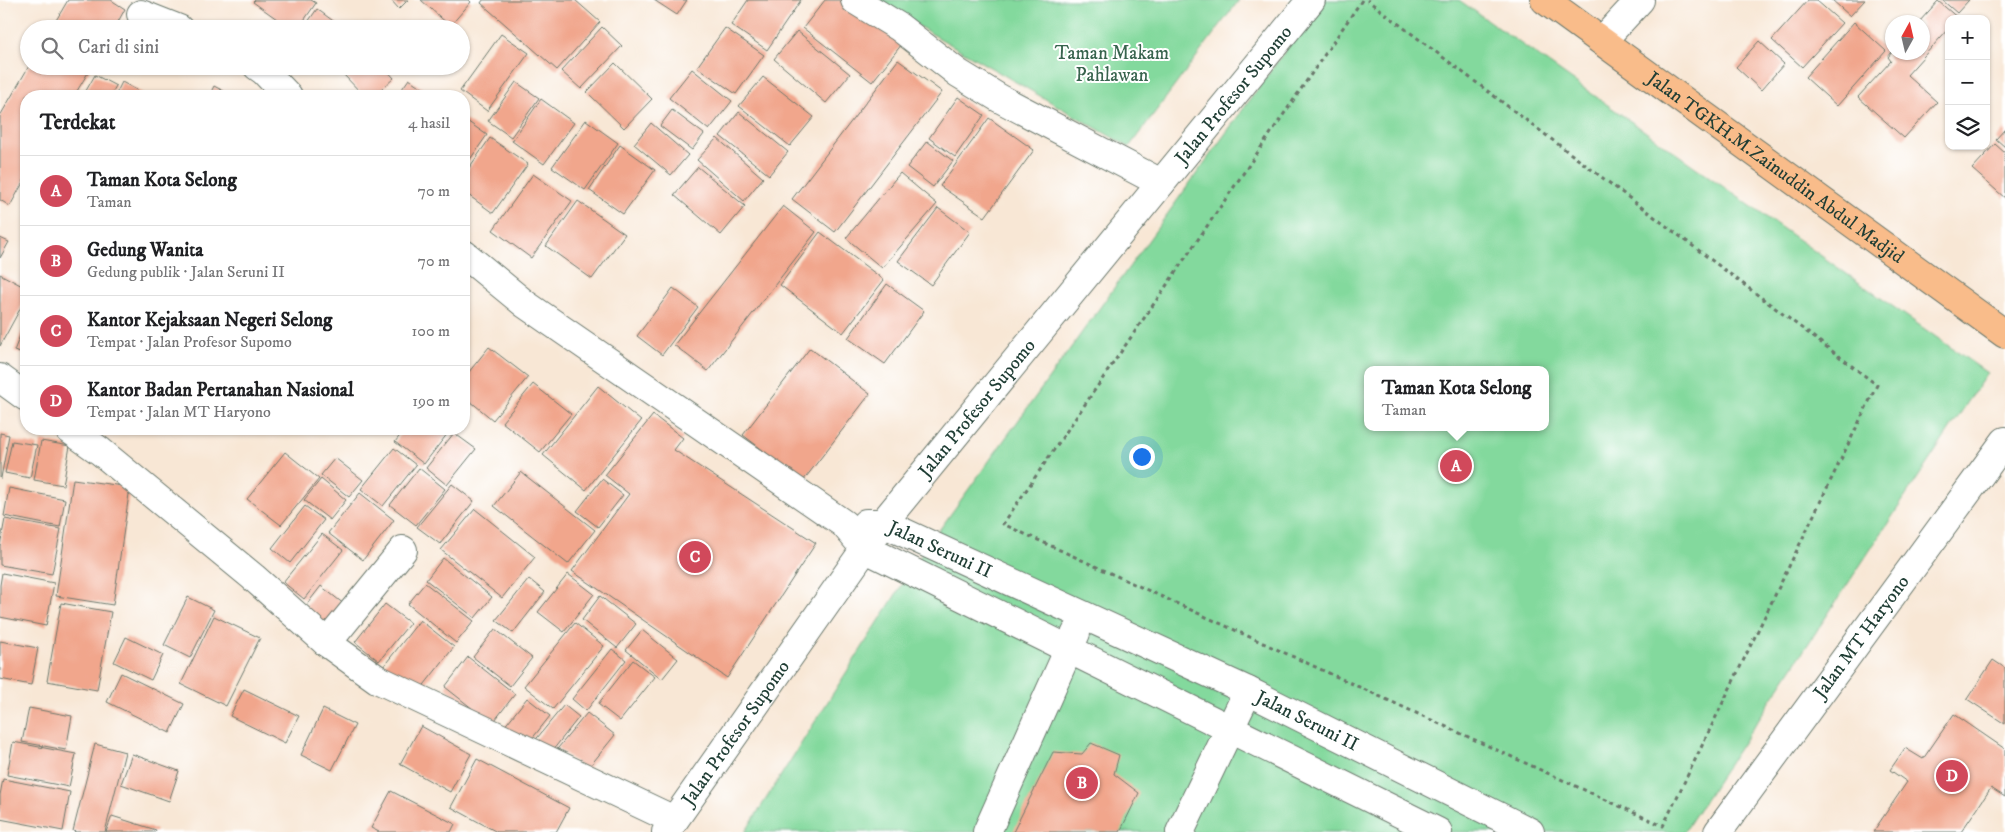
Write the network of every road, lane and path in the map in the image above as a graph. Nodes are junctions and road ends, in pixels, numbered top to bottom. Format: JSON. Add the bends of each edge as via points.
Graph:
{"nodes":[{"id":1,"x":855,"y":0,"type":"edge"},
{"id":2,"x":1311,"y":0,"type":"edge"},
{"id":3,"x":1362,"y":0,"type":"edge"},
{"id":4,"x":1367,"y":0,"type":"edge"},
{"id":5,"x":1545,"y":0,"type":"edge"},
{"id":6,"x":1640,"y":0,"type":"edge"},
{"id":7,"x":141,"y":14,"type":"dead end"},
{"id":8,"x":156,"y":20,"type":"edge"},
{"id":9,"x":1602,"y":42,"type":"junction"},
{"id":10,"x":268,"y":75,"type":"edge"},
{"id":11,"x":282,"y":90,"type":"edge"},
{"id":12,"x":1161,"y":183,"type":"junction"},
{"id":13,"x":470,"y":259,"type":"edge"},
{"id":14,"x":2005,"y":334,"type":"edge"},
{"id":15,"x":0,"y":378,"type":"edge"},
{"id":16,"x":20,"y":393,"type":"edge"},
{"id":17,"x":77,"y":435,"type":"edge"},
{"id":18,"x":2005,"y":441,"type":"edge"},
{"id":19,"x":883,"y":523,"type":"junction"},
{"id":20,"x":844,"y":524,"type":"junction"},
{"id":21,"x":864,"y":548,"type":"junction"},
{"id":22,"x":403,"y":550,"type":"dead end"},
{"id":23,"x":1083,"y":615,"type":"junction"},
{"id":24,"x":328,"y":643,"type":"junction"},
{"id":25,"x":1068,"y":650,"type":"junction"},
{"id":26,"x":1248,"y":691,"type":"junction"},
{"id":27,"x":1230,"y":730,"type":"junction"},
{"id":28,"x":670,"y":826,"type":"edge"},
{"id":29,"x":987,"y":832,"type":"edge"},
{"id":30,"x":1180,"y":832,"type":"edge"},
{"id":31,"x":1438,"y":832,"type":"edge"},
{"id":32,"x":1530,"y":832,"type":"edge"},
{"id":33,"x":1718,"y":832,"type":"edge"}],
"edges":[{"from":1,"to":12,"type":"street","via":[[899,27],[991,94]]},
{"from":2,"to":12,"type":"street","name":"Jalan Profesor Supomo"},
{"from":3,"to":4,"type":"path","via":[[1003,524],[1663,826],[1877,385]]},
{"from":5,"to":9,"type":"main road","name":"Jalan TGKH.M.Zainuddin Abdul Madjid"},
{"from":6,"to":9,"type":"street"},
{"from":7,"to":8,"type":"street"},
{"from":9,"to":14,"type":"main road","name":"Jalan TGKH.M.Zainuddin Abdul Madjid"},
{"from":10,"to":11,"type":"street"},
{"from":12,"to":19,"type":"street","name":"Jalan Profesor Supomo"},
{"from":13,"to":20,"type":"street","via":[[525,304]]},
{"from":15,"to":16,"type":"street"},
{"from":17,"to":24,"type":"street","via":[[253,577]]},
{"from":18,"to":33,"type":"street","name":"Jalan MT Haryono"},
{"from":19,"to":20,"type":"street","name":"Jalan Seruni II"},
{"from":19,"to":21,"type":"street","name":"Jalan Profesor Supomo"},
{"from":19,"to":23,"type":"street","name":"Jalan Seruni II"},
{"from":20,"to":21,"type":"street","name":"Jalan Seruni II"},
{"from":21,"to":25,"type":"street","name":"Jalan Seruni II"},
{"from":21,"to":28,"type":"street","name":"Jalan Profesor Supomo"},
{"from":22,"to":24,"type":"street"},
{"from":23,"to":25,"type":"street"},
{"from":23,"to":26,"type":"street","name":"Jalan Seruni II"},
{"from":24,"to":28,"type":"street","via":[[377,679]]},
{"from":25,"to":27,"type":"street","name":"Jalan Seruni II"},
{"from":25,"to":29,"type":"street"},
{"from":26,"to":27,"type":"street"},
{"from":26,"to":32,"type":"street","name":"Jalan Seruni II"},
{"from":27,"to":30,"type":"street"},
{"from":27,"to":31,"type":"street","name":"Jalan Seruni II"}]}
